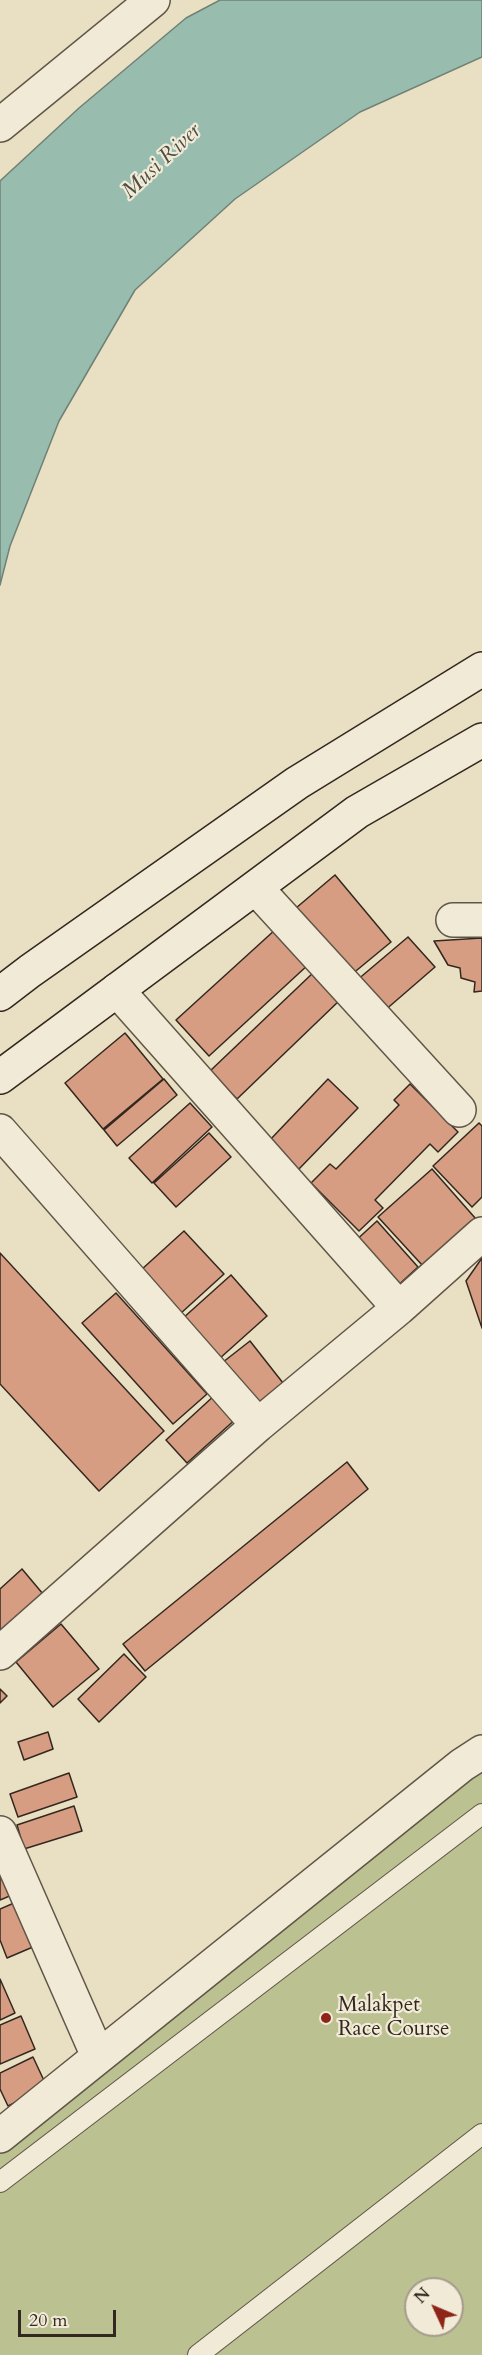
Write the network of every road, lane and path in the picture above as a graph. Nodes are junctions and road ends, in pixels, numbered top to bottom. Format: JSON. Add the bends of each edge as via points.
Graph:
{"nodes":[{"id":1,"x":153,"y":0,"type":"edge"},
{"id":2,"x":0,"y":124,"type":"edge"},
{"id":3,"x":482,"y":669,"type":"edge"},
{"id":4,"x":482,"y":741,"type":"edge"},
{"id":5,"x":256,"y":888,"type":"junction"},
{"id":6,"x":117,"y":990,"type":"junction"},
{"id":7,"x":0,"y":994,"type":"edge"},
{"id":8,"x":0,"y":1077,"type":"edge"},
{"id":9,"x":459,"y":1110,"type":"dead end"},
{"id":10,"x":0,"y":1131,"type":"edge"},
{"id":11,"x":482,"y":1234,"type":"edge"},
{"id":12,"x":399,"y":1308,"type":"junction"},
{"id":13,"x":258,"y":1425,"type":"junction"},
{"id":14,"x":0,"y":1653,"type":"edge"},
{"id":15,"x":482,"y":1752,"type":"edge"},
{"id":16,"x":482,"y":1814,"type":"edge"},
{"id":17,"x":0,"y":1833,"type":"edge"},
{"id":18,"x":98,"y":2056,"type":"junction"},
{"id":19,"x":1,"y":2133,"type":"edge"},
{"id":20,"x":482,"y":2134,"type":"edge"},
{"id":21,"x":0,"y":2182,"type":"edge"},
{"id":22,"x":198,"y":2355,"type":"edge"}],
"edges":[{"from":1,"to":2,"type":"street"},
{"from":3,"to":7,"type":"street","via":[[297,783]]},
{"from":4,"to":5,"type":"street","via":[[357,812]]},
{"from":5,"to":6,"type":"street"},
{"from":5,"to":9,"type":"street"},
{"from":6,"to":8,"type":"street"},
{"from":6,"to":12,"type":"street"},
{"from":10,"to":13,"type":"street"},
{"from":11,"to":12,"type":"street"},
{"from":12,"to":13,"type":"street"},
{"from":13,"to":14,"type":"street"},
{"from":15,"to":18,"type":"street"},
{"from":16,"to":21,"type":"lane"},
{"from":17,"to":18,"type":"street"},
{"from":18,"to":19,"type":"street"},
{"from":20,"to":22,"type":"lane"}]}
